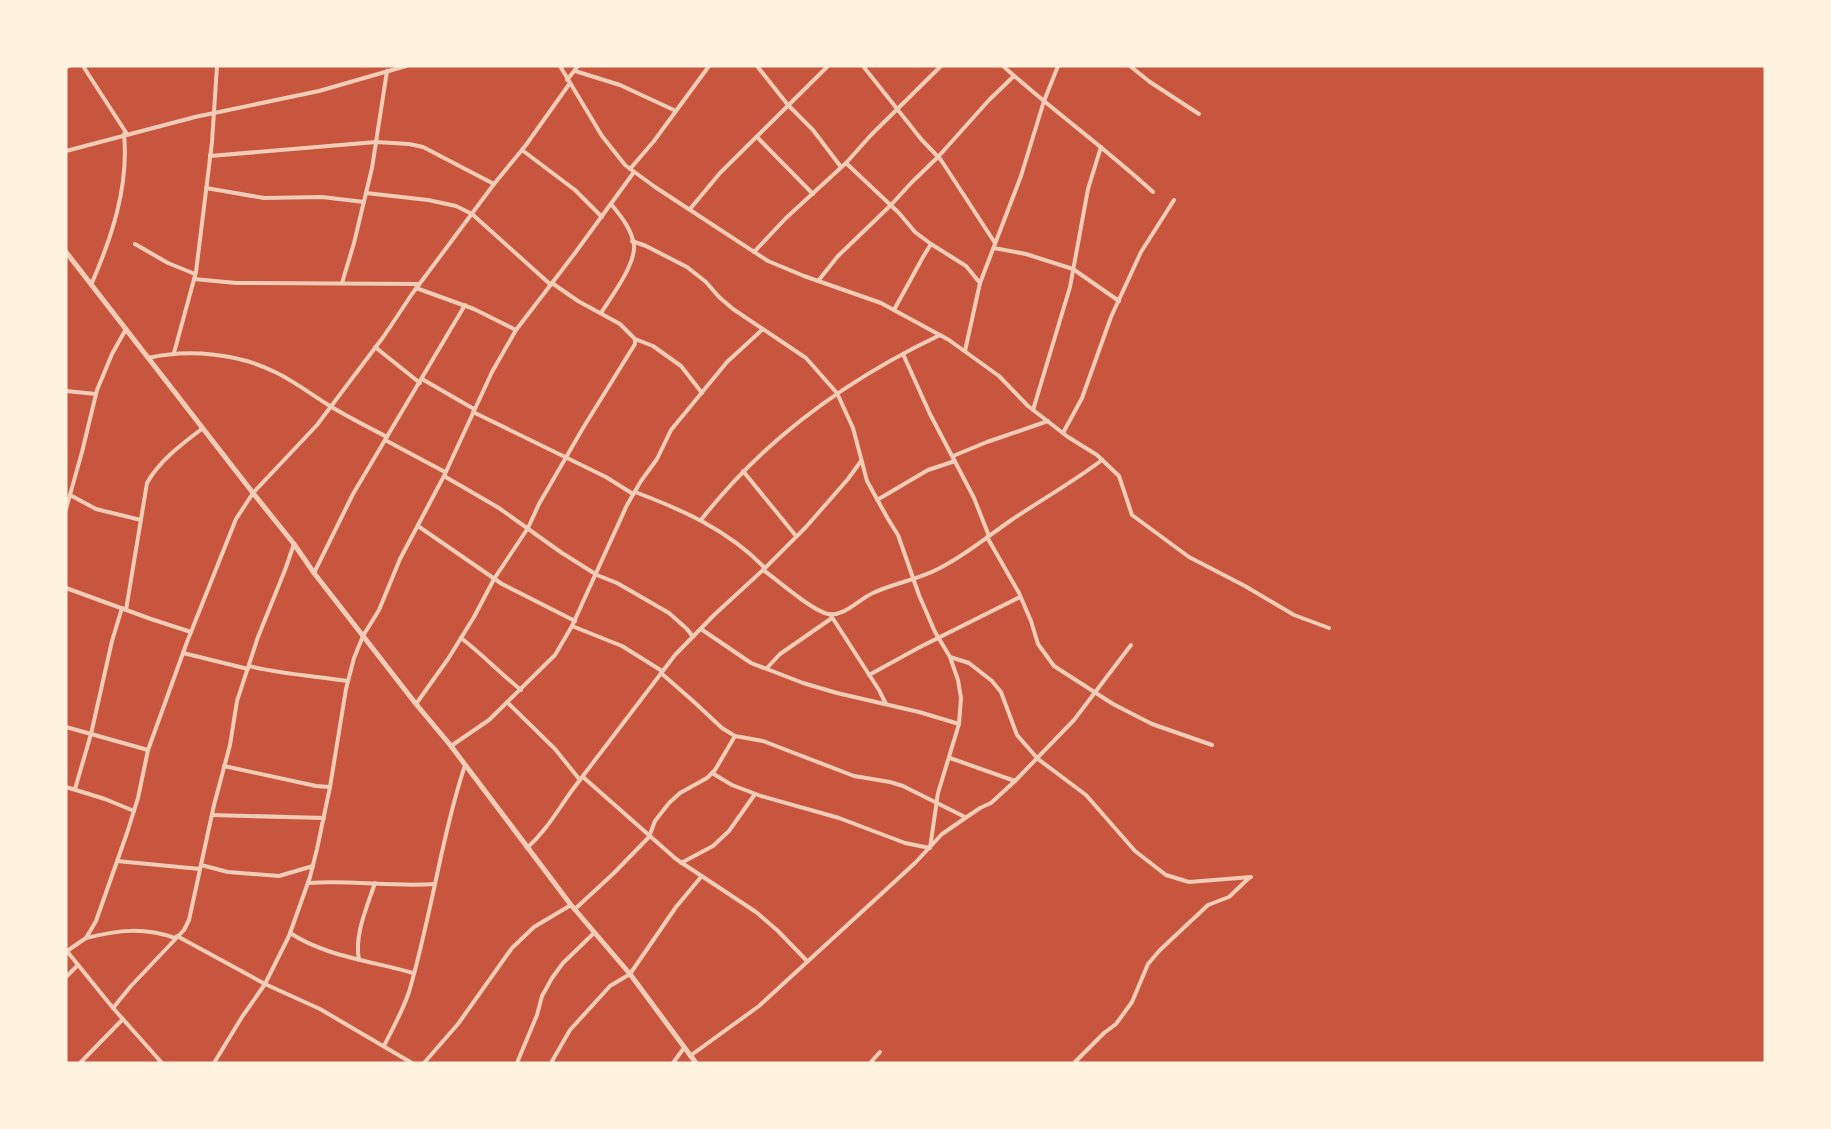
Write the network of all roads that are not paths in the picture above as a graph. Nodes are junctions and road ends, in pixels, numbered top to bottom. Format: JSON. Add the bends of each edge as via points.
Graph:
{"nodes":[{"id":1,"x":83,"y":66,"type":"edge"},
{"id":2,"x":217,"y":66,"type":"edge"},
{"id":3,"x":405,"y":66,"type":"edge"},
{"id":4,"x":560,"y":66,"type":"edge"},
{"id":5,"x":578,"y":66,"type":"edge"},
{"id":6,"x":709,"y":66,"type":"edge"},
{"id":7,"x":757,"y":66,"type":"edge"},
{"id":8,"x":828,"y":66,"type":"edge"},
{"id":9,"x":864,"y":66,"type":"edge"},
{"id":10,"x":941,"y":66,"type":"edge"},
{"id":11,"x":1003,"y":66,"type":"edge"},
{"id":12,"x":1058,"y":66,"type":"edge"},
{"id":13,"x":1130,"y":66,"type":"edge"},
{"id":14,"x":1136,"y":68,"type":"edge"},
{"id":15,"x":385,"y":69,"type":"edge"},
{"id":16,"x":575,"y":71,"type":"junction"},
{"id":17,"x":1014,"y":76,"type":"junction"},
{"id":18,"x":568,"y":82,"type":"junction"},
{"id":19,"x":1044,"y":101,"type":"junction"},
{"id":20,"x":788,"y":105,"type":"junction"},
{"id":21,"x":897,"y":109,"type":"junction"},
{"id":22,"x":676,"y":111,"type":"junction"},
{"id":23,"x":214,"y":113,"type":"junction"},
{"id":24,"x":1199,"y":114,"type":"dead end"},
{"id":25,"x":125,"y":134,"type":"junction"},
{"id":26,"x":757,"y":137,"type":"junction"},
{"id":27,"x":376,"y":142,"type":"junction"},
{"id":28,"x":1101,"y":147,"type":"junction"},
{"id":29,"x":522,"y":150,"type":"junction"},
{"id":30,"x":66,"y":151,"type":"edge"},
{"id":31,"x":210,"y":156,"type":"junction"},
{"id":32,"x":938,"y":157,"type":"junction"},
{"id":33,"x":846,"y":163,"type":"junction"},
{"id":34,"x":841,"y":167,"type":"junction"},
{"id":35,"x":632,"y":170,"type":"junction"},
{"id":36,"x":494,"y":184,"type":"junction"},
{"id":37,"x":206,"y":188,"type":"junction"},
{"id":38,"x":1153,"y":192,"type":"dead end"},
{"id":39,"x":366,"y":193,"type":"junction"},
{"id":40,"x":813,"y":194,"type":"junction"},
{"id":41,"x":1174,"y":200,"type":"dead end"},
{"id":42,"x":364,"y":202,"type":"junction"},
{"id":43,"x":611,"y":204,"type":"junction"},
{"id":44,"x":891,"y":205,"type":"junction"},
{"id":45,"x":690,"y":209,"type":"junction"},
{"id":46,"x":472,"y":214,"type":"junction"},
{"id":47,"x":602,"y":217,"type":"junction"},
{"id":48,"x":632,"y":241,"type":"junction"},
{"id":49,"x":135,"y":244,"type":"dead end"},
{"id":50,"x":931,"y":244,"type":"junction"},
{"id":51,"x":995,"y":246,"type":"junction"},
{"id":52,"x":754,"y":252,"type":"junction"},
{"id":53,"x":67,"y":254,"type":"edge"},
{"id":54,"x":1073,"y":269,"type":"junction"},
{"id":55,"x":195,"y":276,"type":"junction"},
{"id":56,"x":818,"y":281,"type":"junction"},
{"id":57,"x":342,"y":283,"type":"junction"},
{"id":58,"x":980,"y":283,"type":"junction"},
{"id":59,"x":551,"y":284,"type":"junction"},
{"id":60,"x":92,"y":285,"type":"junction"},
{"id":61,"x":418,"y":286,"type":"junction"},
{"id":62,"x":1119,"y":302,"type":"junction"},
{"id":63,"x":465,"y":305,"type":"junction"},
{"id":64,"x":894,"y":310,"type":"junction"},
{"id":65,"x":601,"y":313,"type":"junction"},
{"id":66,"x":126,"y":329,"type":"junction"},
{"id":67,"x":763,"y":329,"type":"junction"},
{"id":68,"x":516,"y":330,"type":"junction"},
{"id":69,"x":940,"y":335,"type":"junction"},
{"id":70,"x":635,"y":339,"type":"junction"},
{"id":71,"x":375,"y":347,"type":"junction"},
{"id":72,"x":965,"y":351,"type":"junction"},
{"id":73,"x":174,"y":353,"type":"junction"},
{"id":74,"x":903,"y":354,"type":"junction"},
{"id":75,"x":148,"y":358,"type":"junction"},
{"id":76,"x":421,"y":381,"type":"junction"},
{"id":77,"x":66,"y":391,"type":"edge"},
{"id":78,"x":702,"y":393,"type":"junction"},
{"id":79,"x":837,"y":393,"type":"junction"},
{"id":80,"x":96,"y":394,"type":"junction"},
{"id":81,"x":331,"y":406,"type":"junction"},
{"id":82,"x":1033,"y":410,"type":"junction"},
{"id":83,"x":473,"y":411,"type":"junction"},
{"id":84,"x":1048,"y":421,"type":"junction"},
{"id":85,"x":202,"y":428,"type":"junction"},
{"id":86,"x":1063,"y":433,"type":"junction"},
{"id":87,"x":386,"y":438,"type":"junction"},
{"id":88,"x":566,"y":458,"type":"junction"},
{"id":89,"x":954,"y":458,"type":"junction"},
{"id":90,"x":862,"y":460,"type":"junction"},
{"id":91,"x":1102,"y":460,"type":"junction"},
{"id":92,"x":743,"y":471,"type":"junction"},
{"id":93,"x":444,"y":474,"type":"junction"},
{"id":94,"x":252,"y":493,"type":"junction"},
{"id":95,"x":634,"y":493,"type":"junction"},
{"id":96,"x":70,"y":495,"type":"junction"},
{"id":97,"x":877,"y":500,"type":"junction"},
{"id":98,"x":66,"y":508,"type":"edge"},
{"id":99,"x":141,"y":520,"type":"junction"},
{"id":100,"x":701,"y":520,"type":"junction"},
{"id":101,"x":418,"y":526,"type":"junction"},
{"id":102,"x":528,"y":528,"type":"junction"},
{"id":103,"x":796,"y":536,"type":"junction"},
{"id":104,"x":988,"y":536,"type":"junction"},
{"id":105,"x":294,"y":543,"type":"junction"},
{"id":106,"x":764,"y":569,"type":"junction"},
{"id":107,"x":314,"y":573,"type":"junction"},
{"id":108,"x":597,"y":574,"type":"junction"},
{"id":109,"x":494,"y":579,"type":"junction"},
{"id":110,"x":913,"y":579,"type":"junction"},
{"id":111,"x":66,"y":588,"type":"edge"},
{"id":112,"x":1020,"y":597,"type":"junction"},
{"id":113,"x":124,"y":609,"type":"junction"},
{"id":114,"x":831,"y":616,"type":"junction"},
{"id":115,"x":573,"y":623,"type":"junction"},
{"id":116,"x":1329,"y":628,"type":"dead end"},
{"id":117,"x":701,"y":629,"type":"junction"},
{"id":118,"x":191,"y":632,"type":"junction"},
{"id":119,"x":363,"y":636,"type":"junction"},
{"id":120,"x":693,"y":637,"type":"junction"},
{"id":121,"x":938,"y":637,"type":"junction"},
{"id":122,"x":461,"y":638,"type":"junction"},
{"id":123,"x":1131,"y":645,"type":"dead end"},
{"id":124,"x":183,"y":653,"type":"junction"},
{"id":125,"x":950,"y":657,"type":"junction"},
{"id":126,"x":248,"y":668,"type":"junction"},
{"id":127,"x":767,"y":668,"type":"junction"},
{"id":128,"x":661,"y":672,"type":"junction"},
{"id":129,"x":869,"y":675,"type":"junction"},
{"id":130,"x":348,"y":681,"type":"junction"},
{"id":131,"x":521,"y":690,"type":"junction"},
{"id":132,"x":1095,"y":693,"type":"junction"},
{"id":133,"x":507,"y":702,"type":"junction"},
{"id":134,"x":416,"y":704,"type":"junction"},
{"id":135,"x":886,"y":704,"type":"junction"},
{"id":136,"x":959,"y":724,"type":"junction"},
{"id":137,"x":66,"y":727,"type":"edge"},
{"id":138,"x":92,"y":734,"type":"junction"},
{"id":139,"x":735,"y":736,"type":"junction"},
{"id":140,"x":1212,"y":745,"type":"dead end"},
{"id":141,"x":451,"y":746,"type":"junction"},
{"id":142,"x":148,"y":750,"type":"junction"},
{"id":143,"x":950,"y":758,"type":"junction"},
{"id":144,"x":1038,"y":759,"type":"junction"},
{"id":145,"x":465,"y":765,"type":"junction"},
{"id":146,"x":224,"y":766,"type":"junction"},
{"id":147,"x":712,"y":773,"type":"junction"},
{"id":148,"x":582,"y":778,"type":"junction"},
{"id":149,"x":1015,"y":781,"type":"junction"},
{"id":150,"x":66,"y":786,"type":"edge"},
{"id":151,"x":330,"y":787,"type":"junction"},
{"id":152,"x":75,"y":789,"type":"junction"},
{"id":153,"x":755,"y":794,"type":"junction"},
{"id":154,"x":936,"y":803,"type":"junction"},
{"id":155,"x":134,"y":811,"type":"junction"},
{"id":156,"x":212,"y":814,"type":"junction"},
{"id":157,"x":965,"y":817,"type":"junction"},
{"id":158,"x":324,"y":818,"type":"junction"},
{"id":159,"x":649,"y":837,"type":"junction"},
{"id":160,"x":527,"y":848,"type":"junction"},
{"id":161,"x":930,"y":848,"type":"junction"},
{"id":162,"x":117,"y":861,"type":"junction"},
{"id":163,"x":681,"y":863,"type":"junction"},
{"id":164,"x":313,"y":866,"type":"junction"},
{"id":165,"x":201,"y":867,"type":"junction"},
{"id":166,"x":702,"y":877,"type":"junction"},
{"id":167,"x":309,"y":883,"type":"junction"},
{"id":168,"x":375,"y":883,"type":"junction"},
{"id":169,"x":435,"y":884,"type":"junction"},
{"id":170,"x":573,"y":907,"type":"junction"},
{"id":171,"x":290,"y":933,"type":"junction"},
{"id":172,"x":594,"y":933,"type":"junction"},
{"id":173,"x":176,"y":937,"type":"junction"},
{"id":174,"x":86,"y":938,"type":"junction"},
{"id":175,"x":66,"y":950,"type":"edge"},
{"id":176,"x":358,"y":960,"type":"junction"},
{"id":177,"x":807,"y":962,"type":"junction"},
{"id":178,"x":78,"y":965,"type":"junction"},
{"id":179,"x":413,"y":973,"type":"junction"},
{"id":180,"x":630,"y":974,"type":"junction"},
{"id":181,"x":66,"y":977,"type":"edge"},
{"id":182,"x":265,"y":984,"type":"junction"},
{"id":183,"x":113,"y":1008,"type":"junction"},
{"id":184,"x":123,"y":1019,"type":"junction"},
{"id":185,"x":384,"y":1046,"type":"junction"},
{"id":186,"x":684,"y":1048,"type":"junction"},
{"id":187,"x":880,"y":1052,"type":"dead end"},
{"id":188,"x":690,"y":1056,"type":"junction"},
{"id":189,"x":80,"y":1063,"type":"edge"},
{"id":190,"x":162,"y":1063,"type":"edge"},
{"id":191,"x":214,"y":1063,"type":"edge"},
{"id":192,"x":412,"y":1063,"type":"edge"},
{"id":193,"x":424,"y":1063,"type":"edge"},
{"id":194,"x":517,"y":1063,"type":"edge"},
{"id":195,"x":551,"y":1063,"type":"edge"},
{"id":196,"x":673,"y":1063,"type":"edge"},
{"id":197,"x":696,"y":1063,"type":"edge"},
{"id":198,"x":870,"y":1063,"type":"edge"},
{"id":199,"x":1074,"y":1063,"type":"edge"}],
"edges":[{"from":1,"to":25,"type":"street"},
{"from":2,"to":23,"type":"street"},
{"from":3,"to":15,"type":"street"},
{"from":4,"to":18,"type":"street"},
{"from":5,"to":16,"type":"street"},
{"from":6,"to":22,"type":"street"},
{"from":7,"to":20,"type":"street"},
{"from":8,"to":20,"type":"street"},
{"from":9,"to":21,"type":"street"},
{"from":10,"to":21,"type":"street"},
{"from":11,"to":17,"type":"street"},
{"from":12,"to":19,"type":"street"},
{"from":13,"to":14,"type":"street"},
{"from":14,"to":24,"type":"street","via":[[1150,82]]},
{"from":15,"to":23,"type":"street","via":[[319,91]]},
{"from":15,"to":27,"type":"street"},
{"from":16,"to":18,"type":"street"},
{"from":16,"to":22,"type":"street","via":[[620,85]]},
{"from":17,"to":19,"type":"street"},
{"from":17,"to":32,"type":"street"},
{"from":18,"to":29,"type":"street"},
{"from":18,"to":35,"type":"street","via":[[602,136]]},
{"from":19,"to":28,"type":"street"},
{"from":19,"to":51,"type":"street"},
{"from":20,"to":26,"type":"street"},
{"from":20,"to":34,"type":"street"},
{"from":21,"to":32,"type":"street"},
{"from":21,"to":33,"type":"street"},
{"from":22,"to":35,"type":"street"},
{"from":23,"to":25,"type":"street"},
{"from":23,"to":31,"type":"street"},
{"from":25,"to":30,"type":"street"},
{"from":25,"to":60,"type":"street","via":[[121,197]]},
{"from":26,"to":40,"type":"street"},
{"from":26,"to":45,"type":"street"},
{"from":27,"to":31,"type":"street"},
{"from":27,"to":36,"type":"street","via":[[423,147]]},
{"from":27,"to":39,"type":"street"},
{"from":28,"to":38,"type":"street"},
{"from":28,"to":54,"type":"street","via":[[1088,189]]},
{"from":29,"to":36,"type":"street"},
{"from":29,"to":47,"type":"street"},
{"from":31,"to":37,"type":"street"},
{"from":32,"to":44,"type":"street"},
{"from":32,"to":51,"type":"street"},
{"from":33,"to":34,"type":"street"},
{"from":33,"to":44,"type":"street"},
{"from":34,"to":40,"type":"street"},
{"from":35,"to":43,"type":"street"},
{"from":35,"to":45,"type":"street"},
{"from":36,"to":46,"type":"street"},
{"from":37,"to":42,"type":"street","via":[[264,198],[322,197]]},
{"from":37,"to":55,"type":"street"},
{"from":39,"to":42,"type":"street"},
{"from":39,"to":46,"type":"street","via":[[428,200]]},
{"from":40,"to":52,"type":"street"},
{"from":41,"to":62,"type":"street","via":[[1141,252]]},
{"from":42,"to":57,"type":"street"},
{"from":43,"to":47,"type":"street"},
{"from":43,"to":48,"type":"street"},
{"from":44,"to":50,"type":"street"},
{"from":44,"to":56,"type":"street"},
{"from":45,"to":52,"type":"street"},
{"from":46,"to":59,"type":"street"},
{"from":46,"to":61,"type":"street"},
{"from":47,"to":59,"type":"street"},
{"from":48,"to":65,"type":"street","via":[[629,265]]},
{"from":48,"to":67,"type":"street","via":[[687,267],[733,309]]},
{"from":49,"to":55,"type":"street"},
{"from":50,"to":58,"type":"street","via":[[966,267]]},
{"from":50,"to":64,"type":"street"},
{"from":51,"to":54,"type":"street"},
{"from":51,"to":58,"type":"street"},
{"from":52,"to":56,"type":"street"},
{"from":53,"to":60,"type":"street"},
{"from":54,"to":62,"type":"street"},
{"from":54,"to":82,"type":"street"},
{"from":55,"to":57,"type":"street","via":[[237,283]]},
{"from":55,"to":73,"type":"street"},
{"from":56,"to":64,"type":"street"},
{"from":57,"to":61,"type":"street"},
{"from":58,"to":72,"type":"street"},
{"from":59,"to":65,"type":"street"},
{"from":59,"to":68,"type":"street"},
{"from":60,"to":66,"type":"street"},
{"from":61,"to":63,"type":"street"},
{"from":61,"to":71,"type":"street"},
{"from":62,"to":86,"type":"street","via":[[1082,398]]},
{"from":63,"to":68,"type":"street"},
{"from":63,"to":76,"type":"street"},
{"from":64,"to":69,"type":"street"},
{"from":65,"to":70,"type":"street"},
{"from":66,"to":75,"type":"street"},
{"from":66,"to":80,"type":"street"},
{"from":67,"to":78,"type":"street","via":[[727,362]]},
{"from":67,"to":79,"type":"street","via":[[806,358]]},
{"from":68,"to":83,"type":"street"},
{"from":69,"to":72,"type":"street"},
{"from":69,"to":74,"type":"street"},
{"from":70,"to":78,"type":"street","via":[[653,346],[681,366]]},
{"from":70,"to":88,"type":"street","via":[[631,352]]},
{"from":71,"to":76,"type":"street"},
{"from":71,"to":81,"type":"street"},
{"from":72,"to":82,"type":"street","via":[[999,376]]},
{"from":73,"to":75,"type":"street"},
{"from":73,"to":81,"type":"street","via":[[247,361],[274,372]]},
{"from":74,"to":79,"type":"street"},
{"from":74,"to":89,"type":"street"},
{"from":75,"to":85,"type":"street"},
{"from":76,"to":83,"type":"street"},
{"from":76,"to":87,"type":"street"},
{"from":77,"to":80,"type":"street"},
{"from":78,"to":95,"type":"street","via":[[671,430]]},
{"from":79,"to":90,"type":"street"},
{"from":79,"to":92,"type":"street"},
{"from":80,"to":96,"type":"street"},
{"from":81,"to":87,"type":"street"},
{"from":81,"to":94,"type":"street"},
{"from":82,"to":84,"type":"street"},
{"from":83,"to":88,"type":"street"},
{"from":83,"to":93,"type":"street"},
{"from":84,"to":86,"type":"street"},
{"from":84,"to":89,"type":"street"},
{"from":85,"to":94,"type":"street"},
{"from":85,"to":99,"type":"street","via":[[154,470],[147,483]]},
{"from":86,"to":91,"type":"street"},
{"from":87,"to":93,"type":"street"},
{"from":87,"to":107,"type":"street"},
{"from":88,"to":95,"type":"street"},
{"from":88,"to":102,"type":"street"},
{"from":89,"to":97,"type":"street"},
{"from":89,"to":104,"type":"street"},
{"from":90,"to":97,"type":"street","via":[[867,482]]},
{"from":90,"to":103,"type":"street"},
{"from":91,"to":104,"type":"street"},
{"from":91,"to":116,"type":"street","via":[[1119,476],[1132,515],[1189,557],[1294,615]]},
{"from":92,"to":100,"type":"street"},
{"from":92,"to":103,"type":"street"},
{"from":93,"to":101,"type":"street"},
{"from":93,"to":102,"type":"street"},
{"from":94,"to":105,"type":"street"},
{"from":94,"to":118,"type":"street","via":[[226,543]]},
{"from":95,"to":100,"type":"street"},
{"from":95,"to":108,"type":"street"},
{"from":96,"to":98,"type":"street"},
{"from":96,"to":99,"type":"street","via":[[96,509]]},
{"from":97,"to":110,"type":"street","via":[[898,535]]},
{"from":99,"to":113,"type":"street"},
{"from":100,"to":106,"type":"street","via":[[737,543]]},
{"from":101,"to":109,"type":"street"},
{"from":101,"to":119,"type":"street"},
{"from":102,"to":108,"type":"street"},
{"from":102,"to":109,"type":"street"},
{"from":103,"to":106,"type":"street"},
{"from":104,"to":110,"type":"street","via":[[946,564]]},
{"from":104,"to":112,"type":"street"},
{"from":105,"to":107,"type":"street"},
{"from":105,"to":126,"type":"street"},
{"from":106,"to":114,"type":"street"},
{"from":106,"to":117,"type":"street"},
{"from":107,"to":119,"type":"street"},
{"from":108,"to":115,"type":"street"},
{"from":108,"to":120,"type":"street","via":[[669,613]]},
{"from":109,"to":115,"type":"street"},
{"from":109,"to":122,"type":"street"},
{"from":110,"to":114,"type":"street","via":[[872,593]]},
{"from":110,"to":121,"type":"street"},
{"from":111,"to":113,"type":"street"},
{"from":112,"to":121,"type":"street"},
{"from":112,"to":132,"type":"street","via":[[1038,644],[1054,666]]},
{"from":113,"to":118,"type":"street"},
{"from":113,"to":138,"type":"street","via":[[112,641]]},
{"from":114,"to":127,"type":"street"},
{"from":114,"to":129,"type":"street"},
{"from":115,"to":128,"type":"street","via":[[622,646]]},
{"from":115,"to":131,"type":"street","via":[[555,655]]},
{"from":117,"to":120,"type":"street"},
{"from":117,"to":127,"type":"street","via":[[743,658]]},
{"from":118,"to":124,"type":"street"},
{"from":119,"to":130,"type":"street"},
{"from":119,"to":134,"type":"street"},
{"from":120,"to":128,"type":"street"},
{"from":121,"to":125,"type":"street"},
{"from":121,"to":129,"type":"street"},
{"from":122,"to":131,"type":"street"},
{"from":122,"to":134,"type":"street"},
{"from":123,"to":132,"type":"street"},
{"from":124,"to":126,"type":"street"},
{"from":124,"to":142,"type":"street"},
{"from":125,"to":136,"type":"street","via":[[961,698]]},
{"from":125,"to":144,"type":"street","via":[[969,663],[992,681],[1001,692],[1017,735]]},
{"from":126,"to":130,"type":"street"},
{"from":126,"to":146,"type":"street"},
{"from":127,"to":135,"type":"street","via":[[803,683]]},
{"from":128,"to":139,"type":"street"},
{"from":128,"to":148,"type":"street"},
{"from":129,"to":135,"type":"street"},
{"from":130,"to":151,"type":"street"},
{"from":131,"to":133,"type":"street"},
{"from":132,"to":140,"type":"street","via":[[1152,724]]},
{"from":132,"to":144,"type":"street"},
{"from":133,"to":141,"type":"street","via":[[489,720]]},
{"from":133,"to":148,"type":"street"},
{"from":134,"to":141,"type":"street"},
{"from":135,"to":136,"type":"street"},
{"from":136,"to":143,"type":"street"},
{"from":137,"to":138,"type":"street"},
{"from":138,"to":142,"type":"street"},
{"from":138,"to":152,"type":"street"},
{"from":139,"to":147,"type":"street"},
{"from":139,"to":154,"type":"street","via":[[762,741],[854,776],[903,786]]},
{"from":141,"to":145,"type":"street"},
{"from":142,"to":155,"type":"street"},
{"from":143,"to":149,"type":"street"},
{"from":143,"to":154,"type":"street"},
{"from":144,"to":149,"type":"street"},
{"from":144,"to":199,"type":"street","via":[[1086,795],[1135,851],[1166,875],[1189,882],[1251,877],[1228,897],[1208,905],[1160,950],[1116,1024]]},
{"from":145,"to":160,"type":"street"},
{"from":145,"to":169,"type":"street"},
{"from":146,"to":151,"type":"street"},
{"from":146,"to":156,"type":"street"},
{"from":147,"to":153,"type":"street"},
{"from":147,"to":159,"type":"street","via":[[669,803]]},
{"from":148,"to":159,"type":"street"},
{"from":148,"to":160,"type":"street","via":[[550,825]]},
{"from":149,"to":157,"type":"street","via":[[990,803]]},
{"from":150,"to":152,"type":"street"},
{"from":151,"to":158,"type":"street"},
{"from":152,"to":155,"type":"street"},
{"from":153,"to":161,"type":"street"},
{"from":153,"to":163,"type":"street","via":[[729,831],[713,846]]},
{"from":154,"to":157,"type":"street"},
{"from":154,"to":161,"type":"street"},
{"from":155,"to":162,"type":"street"},
{"from":156,"to":158,"type":"street"},
{"from":156,"to":165,"type":"street"},
{"from":157,"to":161,"type":"street"},
{"from":158,"to":164,"type":"street"},
{"from":159,"to":163,"type":"street"},
{"from":159,"to":170,"type":"street"},
{"from":160,"to":170,"type":"street"},
{"from":161,"to":177,"type":"street"},
{"from":162,"to":165,"type":"street"},
{"from":162,"to":174,"type":"street"},
{"from":163,"to":166,"type":"street"},
{"from":164,"to":165,"type":"street","via":[[279,876]]},
{"from":164,"to":167,"type":"street"},
{"from":165,"to":173,"type":"street","via":[[189,920]]},
{"from":166,"to":177,"type":"street","via":[[756,912]]},
{"from":166,"to":180,"type":"street","via":[[675,907]]},
{"from":167,"to":168,"type":"street"},
{"from":167,"to":171,"type":"street"},
{"from":168,"to":169,"type":"street"},
{"from":168,"to":176,"type":"street","via":[[359,936]]},
{"from":169,"to":179,"type":"street"},
{"from":170,"to":172,"type":"street"},
{"from":170,"to":193,"type":"street","via":[[534,927],[512,948],[458,1024]]},
{"from":171,"to":176,"type":"street","via":[[304,942]]},
{"from":171,"to":182,"type":"street"},
{"from":172,"to":180,"type":"street"},
{"from":172,"to":194,"type":"street","via":[[552,978]]},
{"from":173,"to":174,"type":"street","via":[[120,930]]},
{"from":173,"to":182,"type":"street"},
{"from":173,"to":183,"type":"street"},
{"from":174,"to":175,"type":"street"},
{"from":175,"to":178,"type":"street"},
{"from":176,"to":179,"type":"street"},
{"from":177,"to":188,"type":"street","via":[[759,1006]]},
{"from":178,"to":181,"type":"street"},
{"from":178,"to":183,"type":"street"},
{"from":179,"to":185,"type":"street"},
{"from":180,"to":186,"type":"street"},
{"from":180,"to":195,"type":"street","via":[[610,986],[570,1030]]},
{"from":182,"to":185,"type":"street","via":[[320,1009]]},
{"from":182,"to":191,"type":"street"},
{"from":183,"to":184,"type":"street"},
{"from":184,"to":189,"type":"street"},
{"from":184,"to":190,"type":"street"},
{"from":185,"to":192,"type":"street"},
{"from":186,"to":188,"type":"street"},
{"from":186,"to":196,"type":"street"},
{"from":187,"to":198,"type":"street"},
{"from":188,"to":197,"type":"street"}]}
